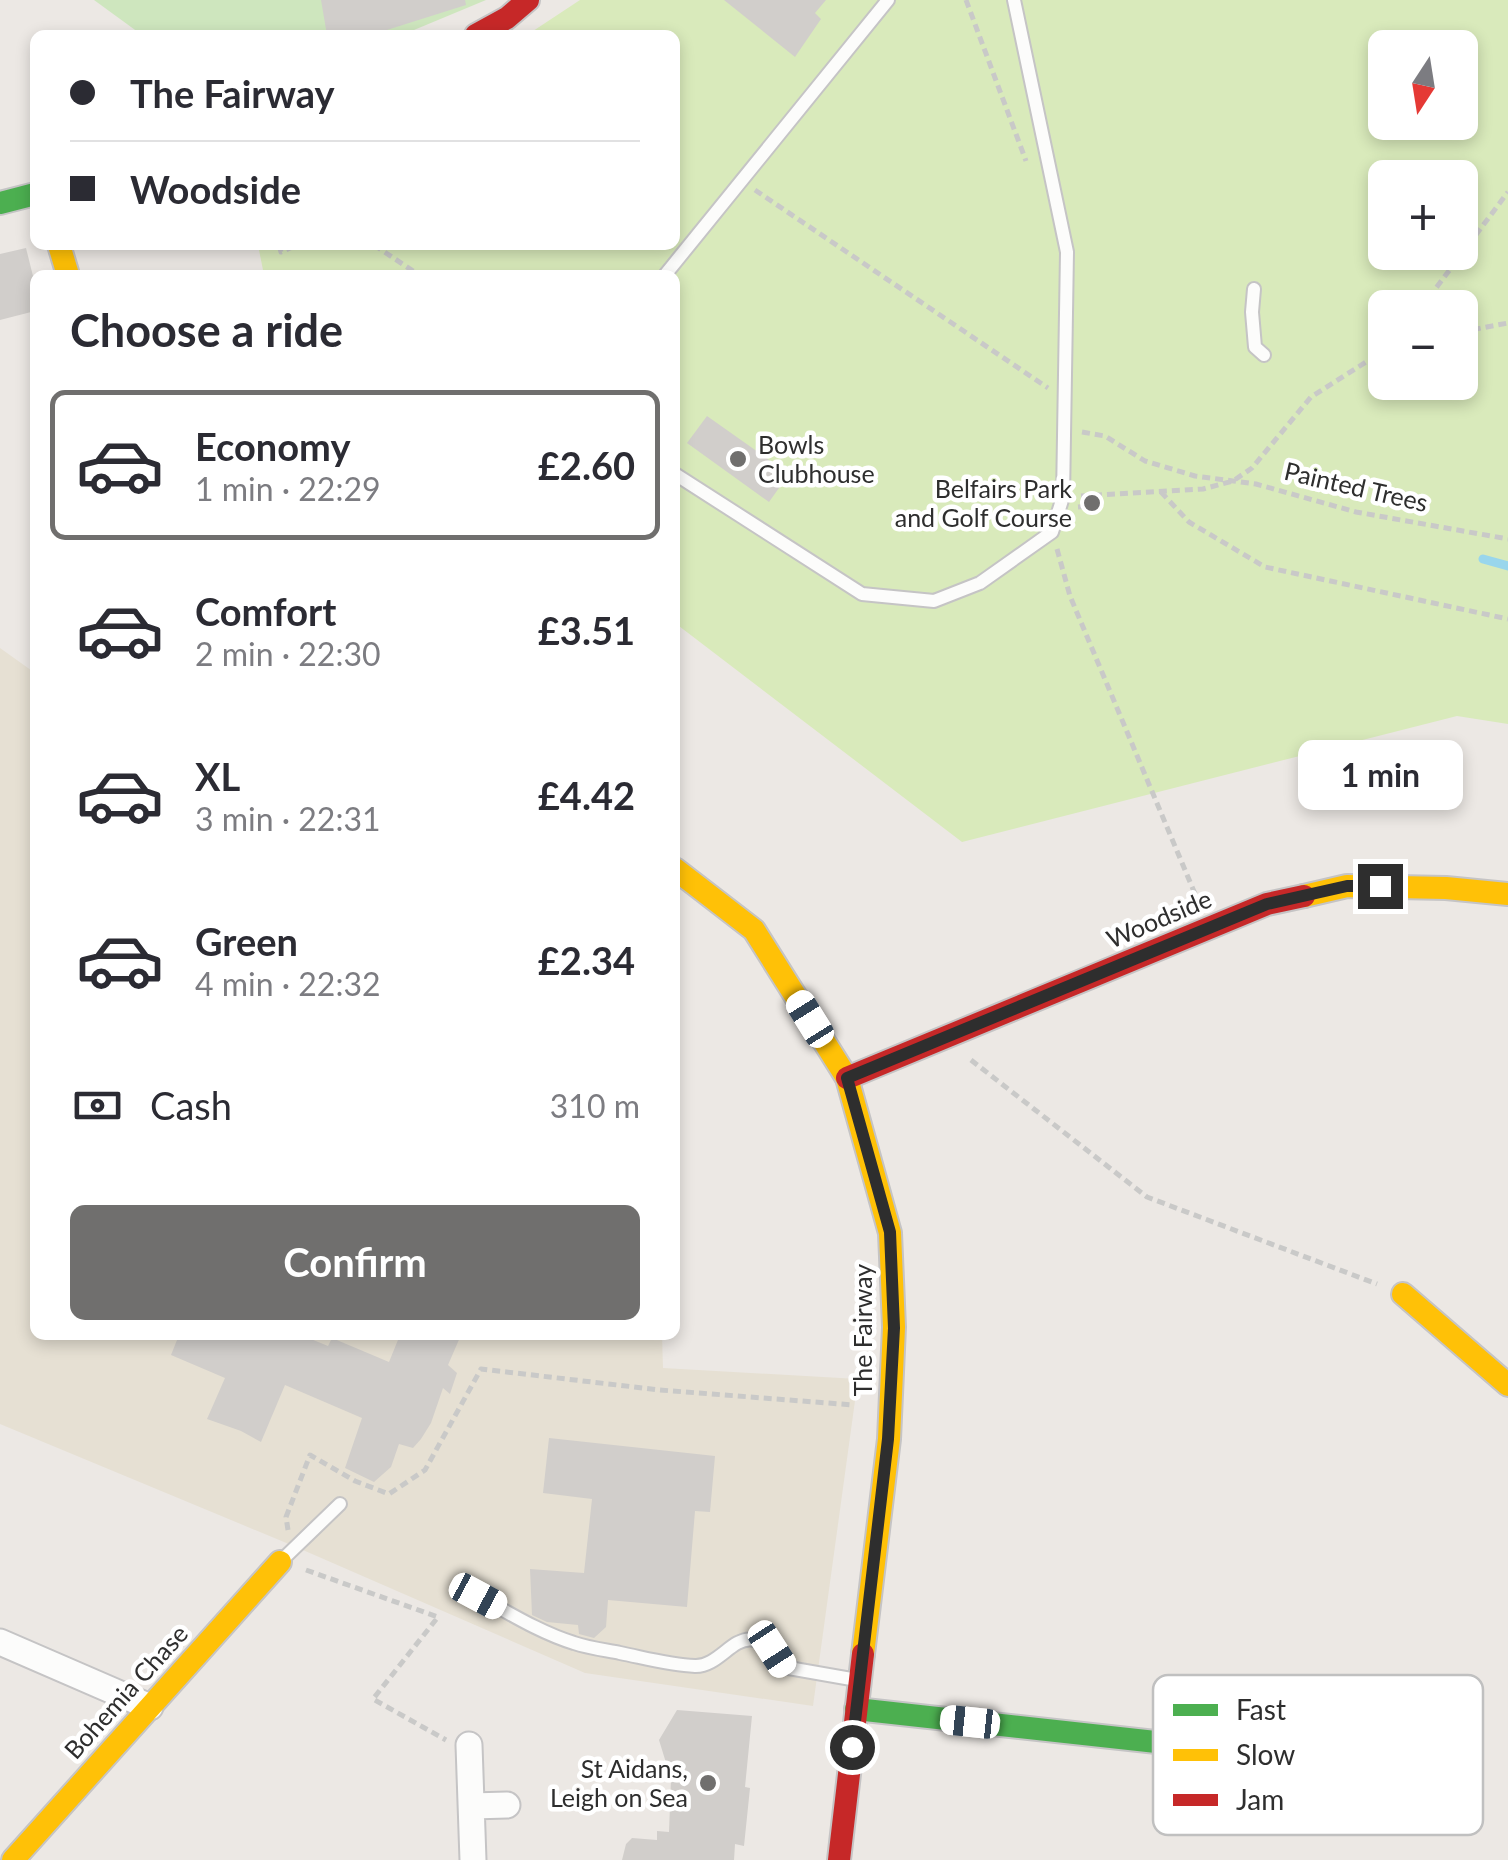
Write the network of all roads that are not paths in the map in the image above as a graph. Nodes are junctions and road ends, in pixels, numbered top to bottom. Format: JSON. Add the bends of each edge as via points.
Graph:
{"nodes":[{"id":1,"x":528,"y":0,"type":"edge"},
{"id":2,"x":888,"y":0,"type":"edge"},
{"id":3,"x":1014,"y":0,"type":"edge"},
{"id":4,"x":485,"y":30,"type":"edge"},
{"id":5,"x":30,"y":195,"type":"edge"},
{"id":6,"x":0,"y":202,"type":"edge"},
{"id":7,"x":669,"y":270,"type":"edge"},
{"id":8,"x":1254,"y":289,"type":"dead end"},
{"id":9,"x":1264,"y":355,"type":"dead end"},
{"id":10,"x":680,"y":477,"type":"edge"},
{"id":11,"x":680,"y":873,"type":"edge"},
{"id":12,"x":1508,"y":894,"type":"edge"},
{"id":13,"x":847,"y":1078,"type":"junction"},
{"id":14,"x":1403,"y":1294,"type":"road end"},
{"id":15,"x":1508,"y":1385,"type":"edge"},
{"id":16,"x":340,"y":1504,"type":"dead end"},
{"id":17,"x":286,"y":1553,"type":"joint"},
{"id":18,"x":478,"y":1596,"type":"dead end"},
{"id":19,"x":0,"y":1642,"type":"edge"},
{"id":20,"x":860,"y":1680,"type":"junction"},
{"id":21,"x":150,"y":1707,"type":"junction"},
{"id":22,"x":856,"y":1709,"type":"junction"},
{"id":23,"x":1153,"y":1742,"type":"edge"},
{"id":24,"x":469,"y":1745,"type":"road end"},
{"id":25,"x":507,"y":1805,"type":"dead end"},
{"id":26,"x":472,"y":1806,"type":"junction"},
{"id":27,"x":13,"y":1860,"type":"edge"},
{"id":28,"x":473,"y":1860,"type":"edge"},
{"id":29,"x":839,"y":1860,"type":"edge"}],
"edges":[{"from":1,"to":4,"type":"street"},
{"from":2,"to":7,"type":"lane"},
{"from":3,"to":10,"type":"lane","via":[[1067,252],[1063,497],[1052,532],[980,583],[934,601],[862,594]]},
{"from":5,"to":6,"type":"street"},
{"from":8,"to":9,"type":"lane","via":[[1254,347]]},
{"from":11,"to":13,"type":"street","name":"The Fairway","via":[[754,930]]},
{"from":12,"to":13,"type":"street","name":"Woodside","via":[[1347,886],[1267,904]]},
{"from":13,"to":20,"type":"street","name":"The Fairway","via":[[890,1232],[894,1328]]},
{"from":14,"to":15,"type":"street"},
{"from":16,"to":17,"type":"lane"},
{"from":17,"to":21,"type":"street","name":"Bohemia Chase"},
{"from":18,"to":20,"type":"lane","via":[[574,1643],[705,1666],[732,1644],[752,1640],[772,1649],[783,1666]]},
{"from":19,"to":21,"type":"street"},
{"from":20,"to":22,"type":"street","name":"The Fairway"},
{"from":21,"to":27,"type":"street","name":"Bohemia Chase"},
{"from":22,"to":23,"type":"street"},
{"from":22,"to":29,"type":"street","name":"The Fairway"},
{"from":24,"to":26,"type":"street"},
{"from":25,"to":26,"type":"street"},
{"from":26,"to":28,"type":"street"}]}
